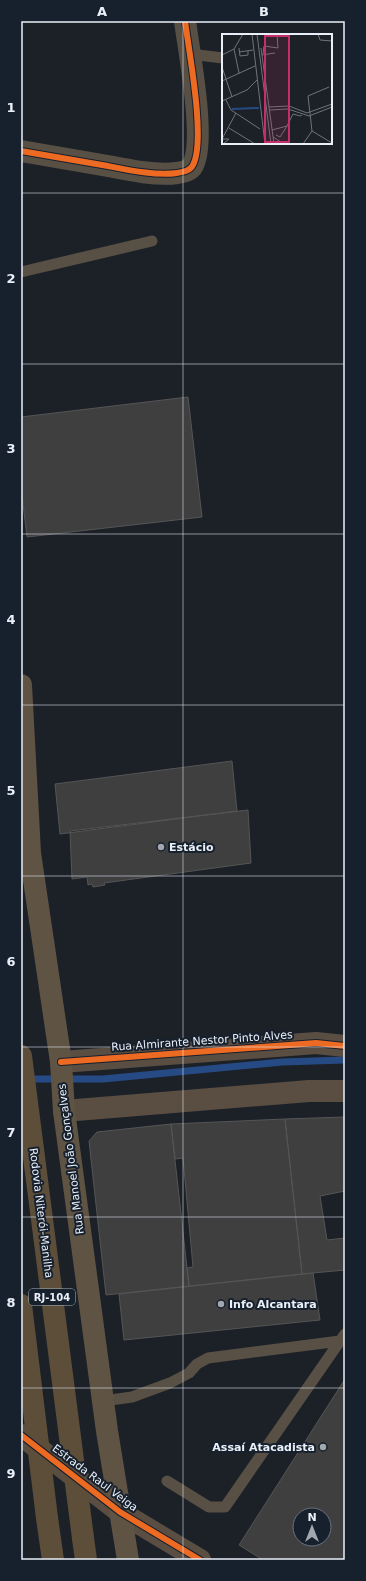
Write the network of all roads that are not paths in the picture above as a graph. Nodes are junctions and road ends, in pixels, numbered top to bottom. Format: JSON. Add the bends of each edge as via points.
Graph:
{"nodes":[{"id":1,"x":185,"y":21,"type":"edge"},
{"id":2,"x":190,"y":54,"type":"junction"},
{"id":3,"x":222,"y":58,"type":"edge"},
{"id":4,"x":21,"y":151,"type":"edge"},
{"id":5,"x":152,"y":241,"type":"dead end"},
{"id":6,"x":21,"y":272,"type":"edge"},
{"id":7,"x":21,"y":685,"type":"edge"},
{"id":8,"x":25,"y":827,"type":"edge"},
{"id":9,"x":345,"y":1046,"type":"edge"},
{"id":10,"x":21,"y":1056,"type":"edge"},
{"id":11,"x":61,"y":1067,"type":"junction"},
{"id":12,"x":345,"y":1091,"type":"edge"},
{"id":13,"x":63,"y":1106,"type":"junction"},
{"id":14,"x":21,"y":1305,"type":"edge"},
{"id":15,"x":342,"y":1337,"type":"edge"},
{"id":16,"x":103,"y":1401,"type":"junction"},
{"id":17,"x":21,"y":1435,"type":"edge"},
{"id":18,"x":167,"y":1481,"type":"dead end"},
{"id":19,"x":120,"y":1512,"type":"junction"},
{"id":20,"x":53,"y":1560,"type":"edge"},
{"id":21,"x":86,"y":1560,"type":"edge"},
{"id":22,"x":128,"y":1560,"type":"edge"},
{"id":23,"x":200,"y":1560,"type":"edge"}],
"edges":[{"from":1,"to":2,"type":"street"},
{"from":2,"to":3,"type":"lane"},
{"from":2,"to":4,"type":"street","via":[[197,112],[197,142],[195,159],[192,167],[186,172],[136,171]]},
{"from":5,"to":6,"type":"lane"},
{"from":7,"to":8,"type":"main road","name":"Rua Manoel João Gonçalves"},
{"from":8,"to":11,"type":"main road","name":"Rua Manoel João Gonçalves"},
{"from":9,"to":11,"type":"street","name":"Rua Almirante Nestor Pinto Alves","via":[[316,1043]]},
{"from":10,"to":21,"type":"highway","name":"Rodovia Niterói-Manilha","number":"RJ-104","bridge":true},
{"from":11,"to":13,"type":"main road","name":"Rua Manoel João Gonçalves"},
{"from":12,"to":13,"type":"street"},
{"from":13,"to":16,"type":"main road","name":"Rua Manoel João Gonçalves"},
{"from":14,"to":20,"type":"highway","number":"RJ-104","bridge":true},
{"from":15,"to":16,"type":"lane","via":[[208,1358],[197,1364],[189,1373],[170,1383],[132,1397]]},
{"from":15,"to":18,"type":"lane","via":[[225,1507],[210,1507]]},
{"from":16,"to":19,"type":"main road","name":"Rua Manoel João Gonçalves"},
{"from":17,"to":19,"type":"street","name":"Estrada Raul Veiga"},
{"from":19,"to":22,"type":"main road","name":"Rua Manoel João Gonçalves"},
{"from":19,"to":23,"type":"street","name":"Estrada Raul Veiga"}]}
